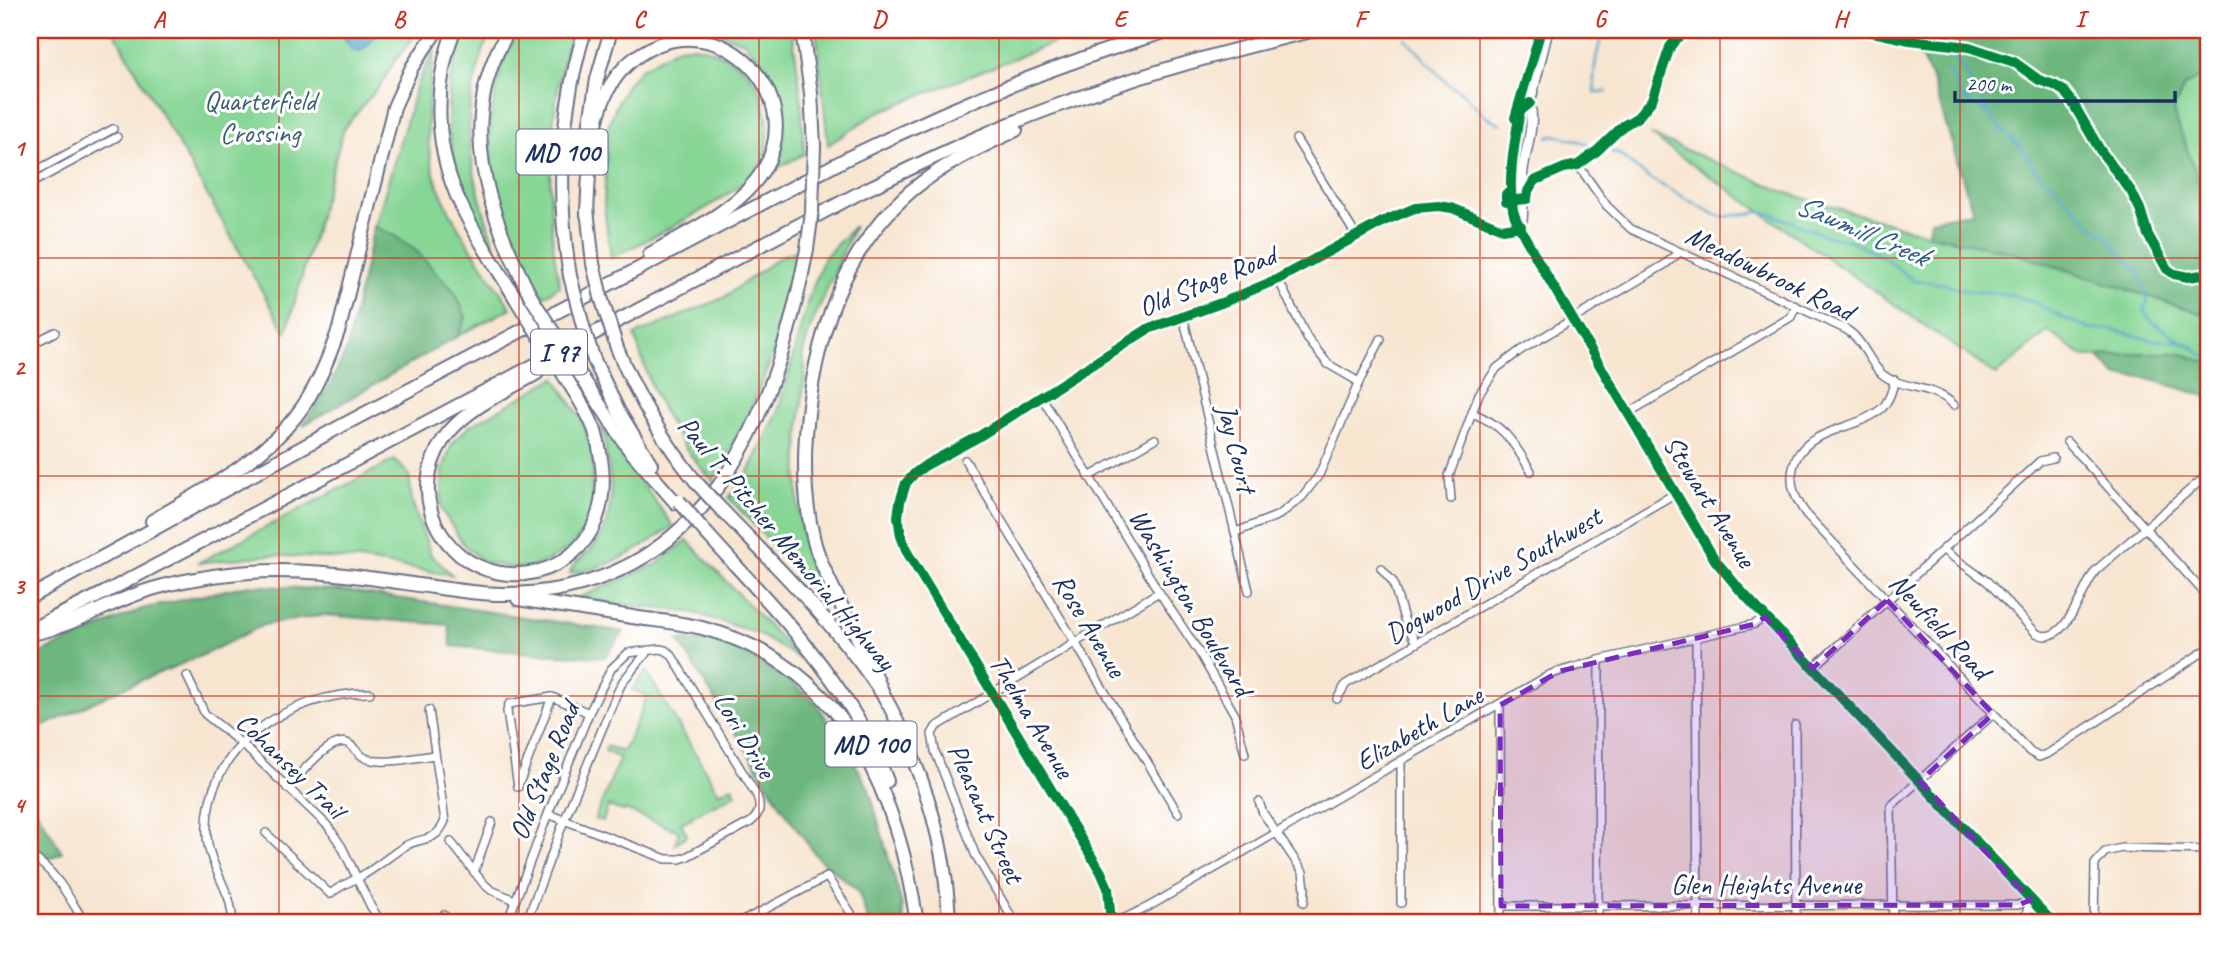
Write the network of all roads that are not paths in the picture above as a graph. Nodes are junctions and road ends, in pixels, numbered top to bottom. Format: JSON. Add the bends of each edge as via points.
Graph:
{"nodes":[{"id":1,"x":437,"y":30,"type":"edge"},
{"id":2,"x":454,"y":30,"type":"edge"},
{"id":3,"x":509,"y":30,"type":"edge"},
{"id":4,"x":585,"y":30,"type":"edge"},
{"id":5,"x":611,"y":30,"type":"edge"},
{"id":6,"x":802,"y":30,"type":"edge"},
{"id":7,"x":1171,"y":30,"type":"edge"},
{"id":8,"x":1316,"y":30,"type":"edge"},
{"id":9,"x":1548,"y":30,"type":"edge"},
{"id":10,"x":1097,"y":92,"type":"junction"},
{"id":11,"x":113,"y":129,"type":"dead end"},
{"id":12,"x":117,"y":137,"type":"dead end"},
{"id":13,"x":1296,"y":139,"type":"dead end"},
{"id":14,"x":1578,"y":165,"type":"dead end"},
{"id":15,"x":30,"y":174,"type":"edge"},
{"id":16,"x":30,"y":184,"type":"edge"},
{"id":17,"x":587,"y":215,"type":"junction"},
{"id":18,"x":1521,"y":226,"type":"junction"},
{"id":19,"x":1357,"y":237,"type":"junction"},
{"id":20,"x":1679,"y":253,"type":"junction"},
{"id":21,"x":1278,"y":279,"type":"junction"},
{"id":22,"x":673,"y":291,"type":"junction"},
{"id":23,"x":525,"y":300,"type":"junction"},
{"id":24,"x":1796,"y":306,"type":"junction"},
{"id":25,"x":1183,"y":316,"type":"junction"},
{"id":26,"x":1573,"y":320,"type":"junction"},
{"id":27,"x":55,"y":332,"type":"dead end"},
{"id":28,"x":1381,"y":339,"type":"dead end"},
{"id":29,"x":30,"y":345,"type":"edge"},
{"id":30,"x":471,"y":358,"type":"junction"},
{"id":31,"x":1895,"y":380,"type":"junction"},
{"id":32,"x":1359,"y":382,"type":"junction"},
{"id":33,"x":1041,"y":397,"type":"junction"},
{"id":34,"x":1954,"y":405,"type":"dead end"},
{"id":35,"x":1628,"y":412,"type":"junction"},
{"id":36,"x":1472,"y":413,"type":"junction"},
{"id":37,"x":1155,"y":439,"type":"dead end"},
{"id":38,"x":2067,"y":442,"type":"dead end"},
{"id":39,"x":2053,"y":458,"type":"dead end"},
{"id":40,"x":965,"y":460,"type":"dead end"},
{"id":41,"x":1531,"y":471,"type":"dead end"},
{"id":42,"x":2209,"y":476,"type":"edge"},
{"id":43,"x":1089,"y":477,"type":"junction"},
{"id":44,"x":1676,"y":493,"type":"junction"},
{"id":45,"x":1451,"y":499,"type":"dead end"},
{"id":46,"x":677,"y":502,"type":"junction"},
{"id":47,"x":2146,"y":529,"type":"junction"},
{"id":48,"x":1236,"y":532,"type":"junction"},
{"id":49,"x":901,"y":536,"type":"joint"},
{"id":50,"x":1943,"y":550,"type":"junction"},
{"id":51,"x":1381,"y":568,"type":"dead end"},
{"id":52,"x":459,"y":590,"type":"junction"},
{"id":53,"x":1249,"y":591,"type":"dead end"},
{"id":54,"x":1159,"y":592,"type":"junction"},
{"id":55,"x":30,"y":596,"type":"edge"},
{"id":56,"x":2209,"y":598,"type":"edge"},
{"id":57,"x":1887,"y":600,"type":"junction"},
{"id":58,"x":1765,"y":617,"type":"junction"},
{"id":59,"x":30,"y":632,"type":"edge"},
{"id":60,"x":1696,"y":638,"type":"junction"},
{"id":61,"x":1076,"y":642,"type":"junction"},
{"id":62,"x":1416,"y":643,"type":"junction"},
{"id":63,"x":2209,"y":648,"type":"edge"},
{"id":64,"x":649,"y":650,"type":"junction"},
{"id":65,"x":1599,"y":660,"type":"junction"},
{"id":66,"x":1813,"y":668,"type":"junction"},
{"id":67,"x":187,"y":676,"type":"dead end"},
{"id":68,"x":370,"y":693,"type":"dead end"},
{"id":69,"x":992,"y":694,"type":"junction"},
{"id":70,"x":884,"y":696,"type":"junction"},
{"id":71,"x":552,"y":698,"type":"junction"},
{"id":72,"x":1337,"y":699,"type":"dead end"},
{"id":73,"x":1500,"y":705,"type":"junction"},
{"id":74,"x":429,"y":710,"type":"dead end"},
{"id":75,"x":589,"y":713,"type":"junction"},
{"id":76,"x":1993,"y":713,"type":"junction"},
{"id":77,"x":1794,"y":725,"type":"dead end"},
{"id":78,"x":242,"y":744,"type":"junction"},
{"id":79,"x":1245,"y":754,"type":"dead end"},
{"id":80,"x":435,"y":755,"type":"junction"},
{"id":81,"x":1401,"y":762,"type":"junction"},
{"id":82,"x":1919,"y":780,"type":"junction"},
{"id":83,"x":287,"y":788,"type":"junction"},
{"id":84,"x":1259,"y":802,"type":"dead end"},
{"id":85,"x":1178,"y":813,"type":"dead end"},
{"id":86,"x":548,"y":814,"type":"junction"},
{"id":87,"x":564,"y":821,"type":"junction"},
{"id":88,"x":492,"y":822,"type":"dead end"},
{"id":89,"x":266,"y":833,"type":"dead end"},
{"id":90,"x":1278,"y":833,"type":"junction"},
{"id":91,"x":451,"y":842,"type":"dead end"},
{"id":92,"x":2209,"y":850,"type":"edge"},
{"id":93,"x":30,"y":857,"type":"edge"},
{"id":94,"x":474,"y":872,"type":"junction"},
{"id":95,"x":358,"y":877,"type":"junction"},
{"id":96,"x":515,"y":900,"type":"junction"},
{"id":97,"x":2031,"y":900,"type":"junction"},
{"id":98,"x":1304,"y":902,"type":"dead end"},
{"id":99,"x":1401,"y":903,"type":"dead end"},
{"id":100,"x":1698,"y":905,"type":"junction"},
{"id":101,"x":1796,"y":905,"type":"junction"},
{"id":102,"x":1893,"y":905,"type":"junction"},
{"id":103,"x":1501,"y":906,"type":"junction"},
{"id":104,"x":1598,"y":906,"type":"junction"},
{"id":105,"x":30,"y":909,"type":"edge"},
{"id":106,"x":851,"y":913,"type":"dead end"},
{"id":107,"x":444,"y":915,"type":"dead end"},
{"id":108,"x":39,"y":923,"type":"edge"},
{"id":109,"x":85,"y":923,"type":"edge"},
{"id":110,"x":233,"y":923,"type":"edge"},
{"id":111,"x":382,"y":923,"type":"edge"},
{"id":112,"x":433,"y":923,"type":"edge"},
{"id":113,"x":507,"y":923,"type":"edge"},
{"id":114,"x":526,"y":923,"type":"edge"},
{"id":115,"x":739,"y":923,"type":"edge"},
{"id":116,"x":918,"y":923,"type":"edge"},
{"id":117,"x":949,"y":923,"type":"edge"},
{"id":118,"x":1015,"y":923,"type":"edge"},
{"id":119,"x":1111,"y":923,"type":"edge"},
{"id":120,"x":1501,"y":923,"type":"edge"},
{"id":121,"x":1598,"y":923,"type":"edge"},
{"id":122,"x":1698,"y":923,"type":"edge"},
{"id":123,"x":1796,"y":923,"type":"edge"},
{"id":124,"x":1893,"y":923,"type":"edge"},
{"id":125,"x":2025,"y":923,"type":"edge"},
{"id":126,"x":2053,"y":923,"type":"edge"},
{"id":127,"x":2094,"y":923,"type":"edge"}],
"edges":[{"from":1,"to":55,"type":"highway","via":[[412,67],[394,107],[339,329],[320,377],[296,416],[241,467]]},
{"from":2,"to":23,"type":"highway","via":[[440,83],[445,162],[462,208]]},
{"from":3,"to":23,"type":"highway","via":[[487,77],[481,156],[496,222]]},
{"from":4,"to":46,"type":"highway","name":"Paul T. Pitcher Memorial Highway","number":"MD 100","bridge":true,"via":[[572,77],[562,149],[562,220],[570,276],[606,388]]},
{"from":5,"to":17,"type":"highway","name":"Paul T. Pitcher Memorial Highway","number":"MD 100","via":[[590,116]]},
{"from":6,"to":52,"type":"highway","bridge":true,"via":[[814,145],[807,249],[782,353],[735,463],[717,490],[678,530],[619,570],[582,584],[532,593]]},
{"from":7,"to":30,"type":"highway","number":"I 97","via":[[1045,72],[898,133]]},
{"from":8,"to":10,"type":"highway","number":"I 97"},
{"from":9,"to":18,"type":"street","name":"Stewart Avenue","via":[[1530,103],[1520,111],[1512,166],[1513,213]]},
{"from":10,"to":22,"type":"highway","number":"I 97","via":[[911,167]]},
{"from":10,"to":70,"type":"highway","via":[[948,163],[910,192],[858,254],[830,317],[809,411],[806,474],[810,524],[822,565]]},
{"from":11,"to":15,"type":"street"},
{"from":12,"to":16,"type":"street"},
{"from":13,"to":19,"type":"street"},
{"from":14,"to":20,"type":"street","name":"Meadowbrook Road","via":[[1624,224]]},
{"from":17,"to":30,"type":"highway","via":[[596,125],[609,89],[630,62],[671,40],[701,39],[719,44],[749,64],[761,78],[775,125],[770,157],[751,186],[720,212]]},
{"from":17,"to":70,"type":"highway","name":"Paul T. Pitcher Memorial Highway","number":"MD 100","bridge":true,"via":[[593,264],[617,348],[653,422],[697,483],[815,608]]},
{"from":18,"to":19,"type":"street","name":"Old Stage Road","via":[[1502,229],[1452,208],[1427,206]]},
{"from":18,"to":26,"type":"street","name":"Stewart Avenue"},
{"from":19,"to":21,"type":"street","name":"Old Stage Road"},
{"from":20,"to":24,"type":"street","name":"Meadowbrook Road"},
{"from":20,"to":26,"type":"street"},
{"from":21,"to":25,"type":"street","name":"Old Stage Road"},
{"from":21,"to":32,"type":"street","via":[[1307,338],[1328,364]]},
{"from":22,"to":23,"type":"highway","bridge":true,"via":[[483,405],[450,430],[439,445],[428,481],[428,502],[442,535],[452,549],[480,568],[512,575],[543,571],[574,553],[596,521],[603,484],[599,447],[589,419],[564,375]]},
{"from":22,"to":59,"type":"highway","number":"I 97"},
{"from":23,"to":46,"type":"highway","bridge":true,"via":[[628,448]]},
{"from":24,"to":31,"type":"street","name":"Meadowbrook Road","via":[[1851,332],[1880,372]]},
{"from":24,"to":35,"type":"street","via":[[1791,317]]},
{"from":25,"to":33,"type":"street","name":"Old Stage Road","via":[[1132,337]]},
{"from":25,"to":48,"type":"street","name":"Jay Court"},
{"from":26,"to":35,"type":"street","name":"Stewart Avenue"},
{"from":26,"to":36,"type":"street","via":[[1497,368]]},
{"from":27,"to":29,"type":"street"},
{"from":28,"to":32,"type":"street"},
{"from":30,"to":55,"type":"highway","number":"I 97"},
{"from":31,"to":34,"type":"street","name":"Meadowbrook Road","via":[[1933,391]]},
{"from":31,"to":57,"type":"street","name":"Newfield Road","via":[[1889,400],[1879,411],[1807,445],[1796,459],[1792,475],[1796,499],[1806,514]]},
{"from":32,"to":48,"type":"street","via":[[1319,475],[1302,497],[1279,515]]},
{"from":33,"to":43,"type":"street","name":"Washington Boulevard"},
{"from":33,"to":49,"type":"street","name":"Old Stage Road","via":[[915,473],[900,502]]},
{"from":35,"to":44,"type":"street","name":"Stewart Avenue"},
{"from":36,"to":41,"type":"street","via":[[1503,430]]},
{"from":36,"to":45,"type":"street","via":[[1449,476]]},
{"from":37,"to":43,"type":"street"},
{"from":38,"to":47,"type":"street"},
{"from":39,"to":50,"type":"street","via":[[2040,461]]},
{"from":40,"to":61,"type":"street","name":"Rose Avenue"},
{"from":42,"to":47,"type":"street"},
{"from":43,"to":54,"type":"street","name":"Washington Boulevard"},
{"from":44,"to":58,"type":"street","name":"Stewart Avenue","via":[[1721,568]]},
{"from":44,"to":62,"type":"street","name":"Dogwood Drive Southwest"},
{"from":46,"to":116,"type":"highway","name":"Paul T. Pitcher Memorial Highway","number":"MD 100","bridge":true,"via":[[815,655],[852,709],[882,768],[897,811],[912,867]]},
{"from":47,"to":50,"type":"street","via":[[2096,570],[2073,614],[2047,636],[2036,633],[1988,582]]},
{"from":47,"to":56,"type":"street"},
{"from":48,"to":53,"type":"street","name":"Jay Court"},
{"from":49,"to":69,"type":"street","name":"Thelma Avenue"},
{"from":50,"to":57,"type":"street"},
{"from":51,"to":62,"type":"street","via":[[1393,582]]},
{"from":52,"to":59,"type":"highway","via":[[310,572],[238,573],[133,595],[48,631]]},
{"from":52,"to":116,"type":"highway","via":[[701,628],[749,645],[795,672],[849,727],[874,772],[897,836]]},
{"from":54,"to":61,"type":"street","name":"Pleasant Street"},
{"from":54,"to":79,"type":"street","name":"Washington Boulevard","via":[[1235,715]]},
{"from":57,"to":66,"type":"street"},
{"from":57,"to":76,"type":"street","name":"Newfield Road"},
{"from":58,"to":60,"type":"street","name":"Elizabeth Lane","via":[[1755,624]]},
{"from":58,"to":66,"type":"street","name":"Stewart Avenue"},
{"from":60,"to":65,"type":"street","name":"Elizabeth Lane"},
{"from":60,"to":100,"type":"street"},
{"from":61,"to":69,"type":"street","name":"Pleasant Street"},
{"from":61,"to":85,"type":"street","name":"Rose Avenue"},
{"from":62,"to":72,"type":"street","name":"Dogwood Drive Southwest","via":[[1346,684]]},
{"from":63,"to":76,"type":"street","name":"Newfield Road","via":[[2044,756],[2030,752]]},
{"from":64,"to":75,"type":"street","name":"Old Stage Road","via":[[628,653],[611,669]]},
{"from":64,"to":87,"type":"street","via":[[617,693]]},
{"from":64,"to":87,"type":"street","name":"Lori Drive","via":[[671,654],[757,796],[758,814],[751,822],[675,860]]},
{"from":65,"to":73,"type":"street","name":"Elizabeth Lane","via":[[1551,674]]},
{"from":65,"to":104,"type":"street"},
{"from":66,"to":82,"type":"street","name":"Stewart Avenue"},
{"from":67,"to":78,"type":"street","name":"Cohansey Trail","via":[[205,714]]},
{"from":68,"to":78,"type":"street","via":[[300,705],[261,727]]},
{"from":69,"to":118,"type":"street","name":"Pleasant Street","via":[[936,727],[932,741],[975,855]]},
{"from":69,"to":119,"type":"street","name":"Thelma Avenue","via":[[1101,872],[1109,893]]},
{"from":70,"to":117,"type":"highway","name":"Paul T. Pitcher Memorial Highway","number":"MD 100","via":[[912,755],[936,826]]},
{"from":71,"to":71,"type":"street","via":[[509,704],[518,787]]},
{"from":71,"to":75,"type":"street"},
{"from":73,"to":81,"type":"street","name":"Elizabeth Lane"},
{"from":73,"to":103,"type":"street"},
{"from":74,"to":80,"type":"street"},
{"from":75,"to":86,"type":"street","name":"Old Stage Road"},
{"from":76,"to":82,"type":"street"},
{"from":77,"to":101,"type":"street"},
{"from":78,"to":83,"type":"street","name":"Cohansey Trail"},
{"from":78,"to":110,"type":"street","via":[[215,786],[207,824],[211,854]]},
{"from":80,"to":83,"type":"street","via":[[367,759],[340,741],[329,746]]},
{"from":80,"to":95,"type":"street","via":[[445,821],[442,829],[430,839],[408,844]]},
{"from":81,"to":90,"type":"street","name":"Elizabeth Lane"},
{"from":81,"to":99,"type":"street"},
{"from":82,"to":97,"type":"street","name":"Stewart Avenue"},
{"from":82,"to":102,"type":"street","via":[[1891,806]]},
{"from":83,"to":95,"type":"street","name":"Cohansey Trail","via":[[328,826]]},
{"from":84,"to":90,"type":"street"},
{"from":86,"to":87,"type":"street","name":"Lori Drive"},
{"from":86,"to":96,"type":"street","name":"Old Stage Road"},
{"from":87,"to":114,"type":"street"},
{"from":88,"to":94,"type":"street"},
{"from":89,"to":95,"type":"street","via":[[330,894]]},
{"from":90,"to":98,"type":"street","via":[[1303,872]]},
{"from":90,"to":119,"type":"street","name":"Elizabeth Lane"},
{"from":91,"to":94,"type":"street"},
{"from":92,"to":127,"type":"street","via":[[2105,852],[2096,861]]},
{"from":93,"to":109,"type":"street","via":[[56,877]]},
{"from":94,"to":96,"type":"street","via":[[491,890]]},
{"from":95,"to":111,"type":"street","name":"Cohansey Trail"},
{"from":96,"to":113,"type":"street","name":"Old Stage Road"},
{"from":97,"to":102,"type":"street","name":"Glen Heights Avenue","via":[[2018,905]]},
{"from":97,"to":125,"type":"street"},
{"from":97,"to":126,"type":"street","name":"Stewart Avenue"},
{"from":100,"to":101,"type":"street","name":"Glen Heights Avenue"},
{"from":100,"to":104,"type":"street","name":"Glen Heights Avenue"},
{"from":100,"to":122,"type":"street"},
{"from":101,"to":102,"type":"street","name":"Glen Heights Avenue"},
{"from":101,"to":123,"type":"street"},
{"from":102,"to":124,"type":"street"},
{"from":103,"to":104,"type":"street","name":"Glen Heights Avenue"},
{"from":103,"to":120,"type":"street"},
{"from":104,"to":121,"type":"street"},
{"from":105,"to":108,"type":"street"},
{"from":106,"to":115,"type":"street","via":[[827,877]]},
{"from":107,"to":112,"type":"street"}]}
